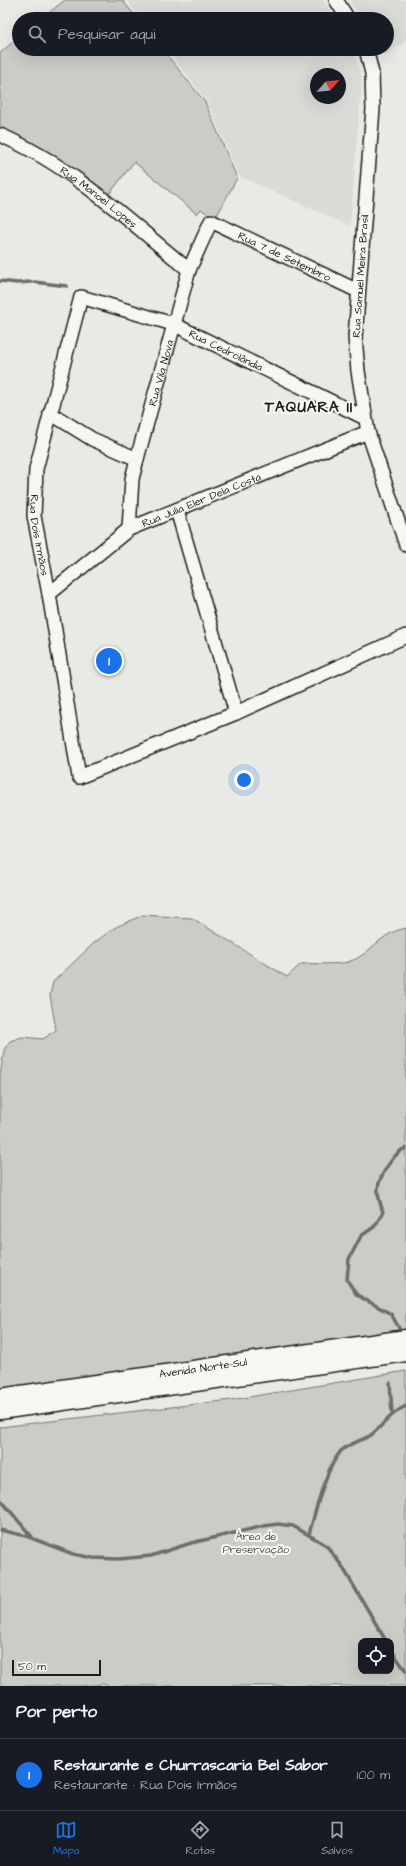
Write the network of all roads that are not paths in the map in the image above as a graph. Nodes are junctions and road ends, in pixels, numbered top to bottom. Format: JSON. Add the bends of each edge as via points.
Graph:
{"nodes":[{"id":1,"x":336,"y":0,"type":"edge"},
{"id":2,"x":344,"y":12,"type":"edge"},
{"id":3,"x":368,"y":56,"type":"edge"},
{"id":4,"x":0,"y":135,"type":"edge"},
{"id":5,"x":211,"y":222,"type":"joint"},
{"id":6,"x":189,"y":270,"type":"junction"},
{"id":7,"x":358,"y":291,"type":"junction"},
{"id":8,"x":81,"y":297,"type":"joint"},
{"id":9,"x":173,"y":324,"type":"junction"},
{"id":10,"x":50,"y":413,"type":"junction"},
{"id":11,"x":365,"y":418,"type":"junction"},
{"id":12,"x":368,"y":432,"type":"junction"},
{"id":13,"x":137,"y":459,"type":"junction"},
{"id":14,"x":177,"y":510,"type":"junction"},
{"id":15,"x":129,"y":529,"type":"junction"},
{"id":16,"x":406,"y":545,"type":"edge"},
{"id":17,"x":49,"y":594,"type":"junction"},
{"id":18,"x":406,"y":636,"type":"edge"},
{"id":19,"x":236,"y":714,"type":"junction"},
{"id":20,"x":406,"y":1338,"type":"edge"},
{"id":21,"x":406,"y":1353,"type":"edge"},
{"id":22,"x":0,"y":1397,"type":"edge"},
{"id":23,"x":0,"y":1411,"type":"edge"}],
"edges":[{"from":1,"to":2,"type":"street"},
{"from":3,"to":7,"type":"street","name":"Rua Samuel Meira Brasil","via":[[372,73],[373,109]]},
{"from":4,"to":6,"type":"street","name":"Rua Manoel Lopes","via":[[22,144],[83,183]]},
{"from":5,"to":6,"type":"street","name":"Rua Vila Nova"},
{"from":5,"to":7,"type":"street","name":"Rua 7 de Setembro"},
{"from":6,"to":9,"type":"street","name":"Rua Vila Nova"},
{"from":7,"to":11,"type":"street","name":"Rua Samuel Meira Brasil","via":[[355,337]]},
{"from":8,"to":9,"type":"street","name":"Rua Cedrolândia"},
{"from":8,"to":10,"type":"street","name":"Rua Dois Irmãos"},
{"from":9,"to":11,"type":"street","name":"Rua Cedrolândia"},
{"from":9,"to":13,"type":"street","name":"Rua Vila Nova"},
{"from":10,"to":13,"type":"street","via":[[92,438]]},
{"from":10,"to":17,"type":"street","name":"Rua Dois Irmãos","via":[[36,469],[34,516]]},
{"from":11,"to":12,"type":"street","name":"Rua Samuel Meira Brasil"},
{"from":12,"to":14,"type":"street","name":"Rua Julia Eler Dela Costa"},
{"from":12,"to":16,"type":"street","name":"Rua Samuel Meira Brasil"},
{"from":13,"to":15,"type":"street","name":"Rua Vila Nova","via":[[132,480]]},
{"from":14,"to":15,"type":"street","name":"Rua Julia Eler Dela Costa"},
{"from":14,"to":19,"type":"street"},
{"from":15,"to":17,"type":"street","name":"Rua Julia Eler Dela Costa"},
{"from":17,"to":19,"type":"street","name":"Rua Dois Irmãos","via":[[79,777]]},
{"from":18,"to":19,"type":"street"},
{"from":20,"to":22,"type":"main road","name":"Avenida Norte-Sul"},
{"from":21,"to":23,"type":"main road","name":"Avenida Norte-Sul"}]}
